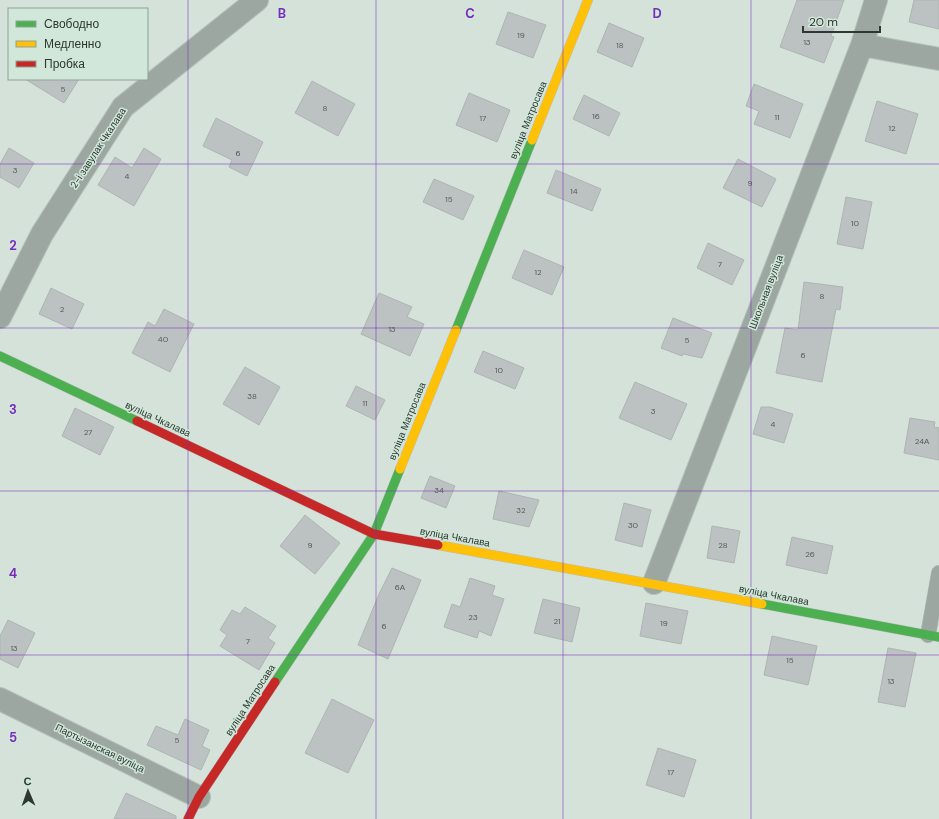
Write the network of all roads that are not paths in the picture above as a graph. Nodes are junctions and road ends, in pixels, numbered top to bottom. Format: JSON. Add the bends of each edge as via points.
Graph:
{"nodes":[{"id":1,"x":257,"y":0,"type":"edge"},
{"id":2,"x":588,"y":0,"type":"edge"},
{"id":3,"x":876,"y":0,"type":"edge"},
{"id":4,"x":862,"y":44,"type":"junction"},
{"id":5,"x":939,"y":58,"type":"edge"},
{"id":6,"x":0,"y":317,"type":"edge"},
{"id":7,"x":0,"y":356,"type":"edge"},
{"id":8,"x":374,"y":534,"type":"junction"},
{"id":9,"x":939,"y":573,"type":"edge"},
{"id":10,"x":654,"y":583,"type":"junction"},
{"id":11,"x":933,"y":636,"type":"edge"},
{"id":12,"x":0,"y":699,"type":"edge"},
{"id":13,"x":199,"y":797,"type":"junction"},
{"id":14,"x":188,"y":819,"type":"edge"}],
"edges":[{"from":1,"to":6,"type":"street","name":"2-і завулак Чкалава","via":[[123,107],[42,234]]},
{"from":2,"to":8,"type":"street","name":"вуліца Матросава"},
{"from":3,"to":4,"type":"street","name":"Школьная вуліца"},
{"from":4,"to":5,"type":"street"},
{"from":4,"to":10,"type":"street","name":"Школьная вуліца"},
{"from":7,"to":8,"type":"street","name":"вуліца Чкалава"},
{"from":8,"to":10,"type":"street","name":"вуліца Чкалава"},
{"from":8,"to":13,"type":"street","name":"вуліца Матросава"},
{"from":9,"to":11,"type":"lane"},
{"from":10,"to":11,"type":"street","name":"вуліца Чкалава"},
{"from":12,"to":13,"type":"street","name":"Партызанская вуліца"},
{"from":13,"to":14,"type":"street","name":"вуліца Матросава"}]}
